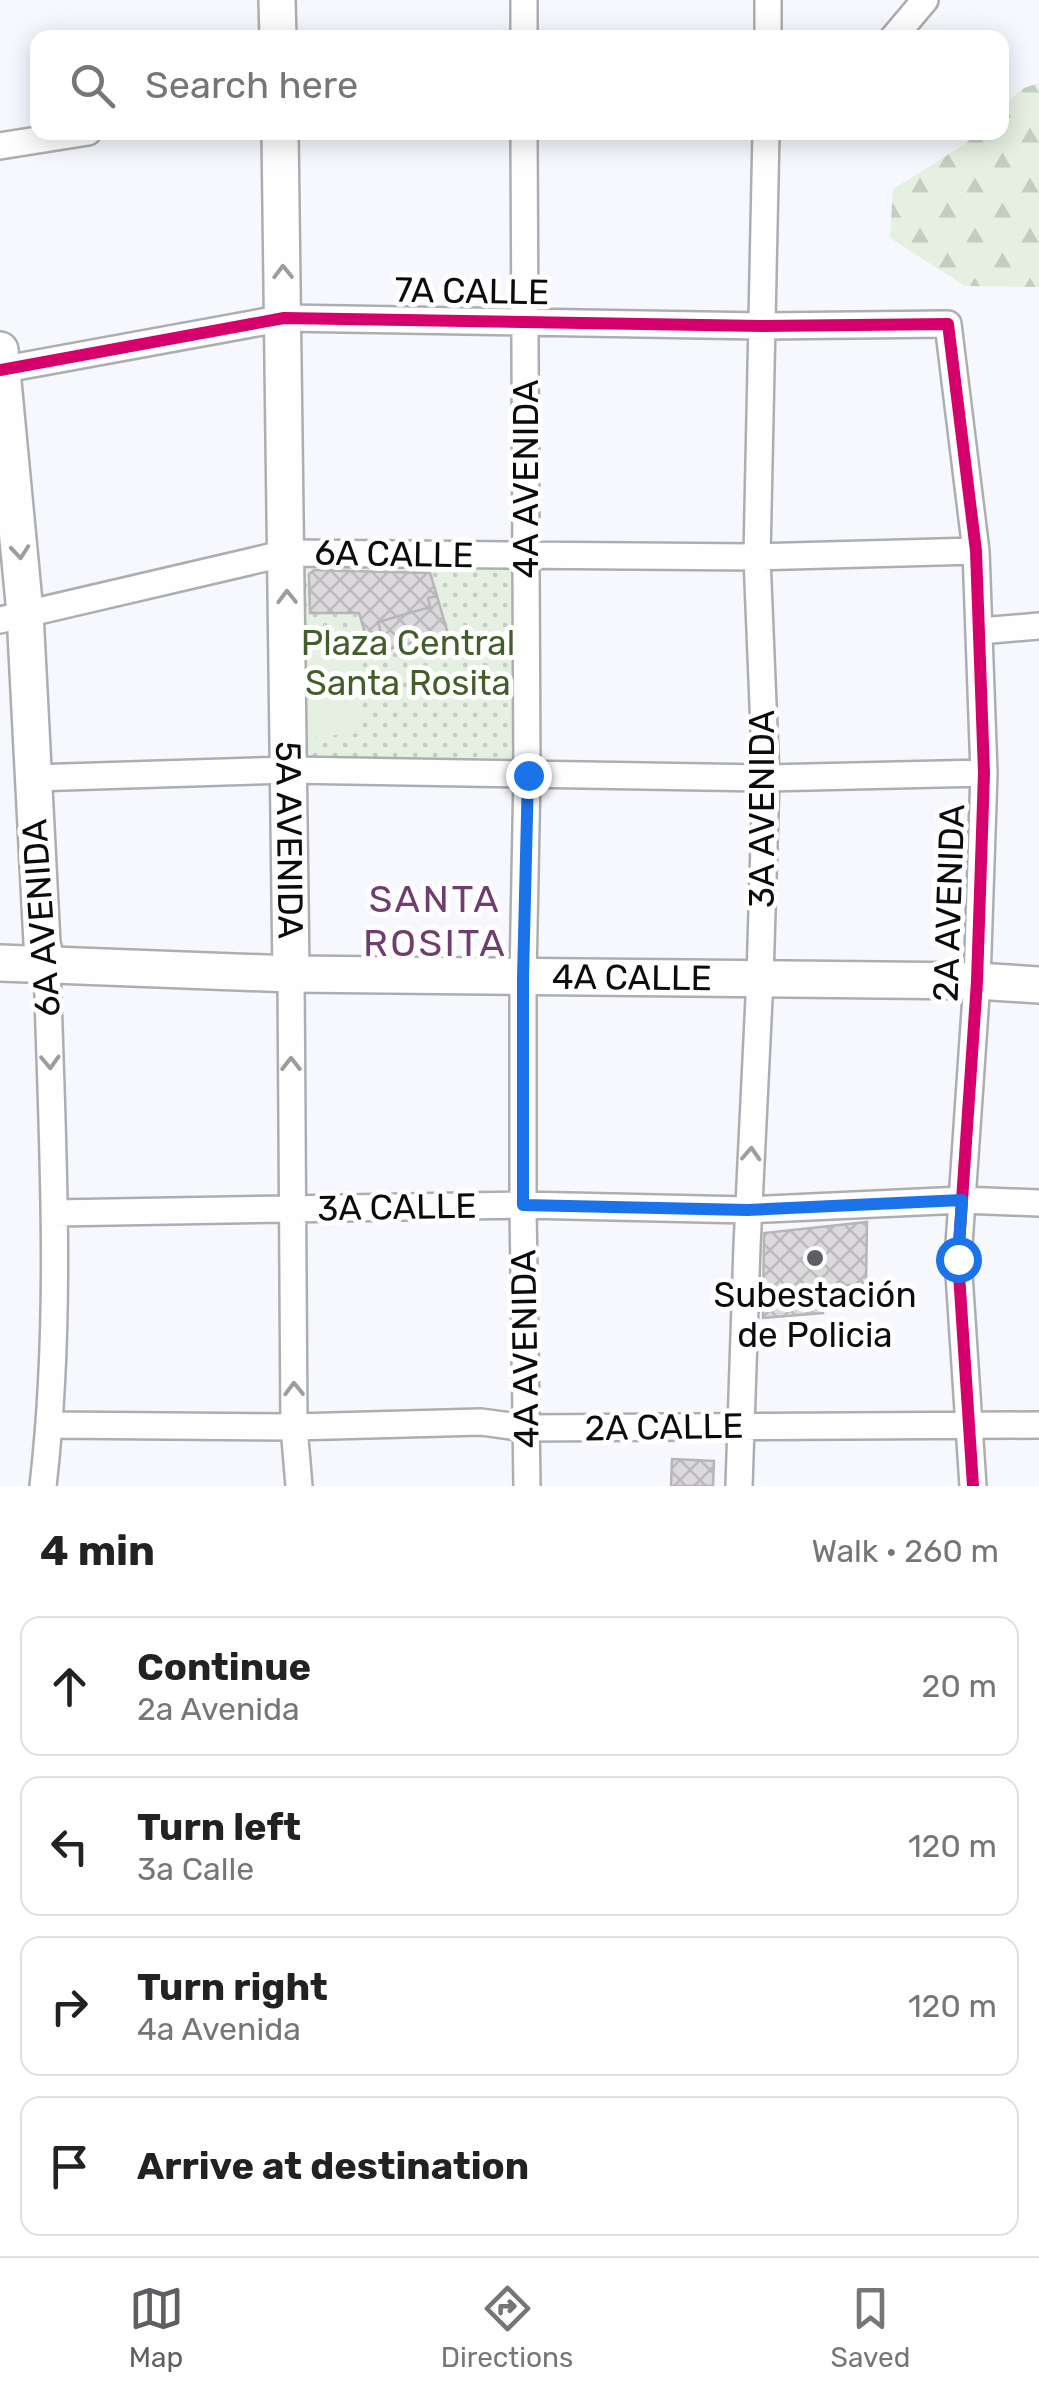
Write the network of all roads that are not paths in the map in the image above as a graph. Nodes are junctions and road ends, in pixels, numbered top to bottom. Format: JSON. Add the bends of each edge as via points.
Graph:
{"nodes":[{"id":1,"x":278,"y":0,"type":"edge"},
{"id":2,"x":524,"y":0,"type":"edge"},
{"id":3,"x":768,"y":0,"type":"edge"},
{"id":4,"x":925,"y":0,"type":"edge"},
{"id":5,"x":278,"y":30,"type":"edge"},
{"id":6,"x":524,"y":30,"type":"edge"},
{"id":7,"x":768,"y":30,"type":"edge"},
{"id":8,"x":900,"y":30,"type":"edge"},
{"id":9,"x":38,"y":140,"type":"edge"},
{"id":10,"x":280,"y":140,"type":"edge"},
{"id":11,"x":524,"y":140,"type":"edge"},
{"id":12,"x":766,"y":140,"type":"edge"},
{"id":13,"x":0,"y":146,"type":"edge"},
{"id":14,"x":284,"y":318,"type":"junction"},
{"id":15,"x":526,"y":322,"type":"junction"},
{"id":16,"x":948,"y":324,"type":"joint"},
{"id":17,"x":762,"y":326,"type":"junction"},
{"id":18,"x":1,"y":363,"type":"edge"},
{"id":19,"x":976,"y":551,"type":"junction"},
{"id":20,"x":287,"y":553,"type":"junction"},
{"id":21,"x":527,"y":555,"type":"junction"},
{"id":22,"x":757,"y":557,"type":"junction"},
{"id":23,"x":13,"y":616,"type":"edge"},
{"id":24,"x":1039,"y":626,"type":"edge"},
{"id":25,"x":980,"y":631,"type":"junction"},
{"id":26,"x":290,"y":770,"type":"junction"},
{"id":27,"x":984,"y":773,"type":"junction"},
{"id":28,"x":528,"y":775,"type":"junction"},
{"id":29,"x":32,"y":778,"type":"junction"},
{"id":30,"x":766,"y":778,"type":"junction"},
{"id":31,"x":0,"y":962,"type":"edge"},
{"id":32,"x":47,"y":965,"type":"junction"},
{"id":33,"x":291,"y":974,"type":"junction"},
{"id":34,"x":523,"y":977,"type":"junction"},
{"id":35,"x":760,"y":978,"type":"junction"},
{"id":36,"x":977,"y":980,"type":"junction"},
{"id":37,"x":1039,"y":985,"type":"edge"},
{"id":38,"x":962,"y":1200,"type":"junction"},
{"id":39,"x":1039,"y":1203,"type":"edge"},
{"id":40,"x":523,"y":1205,"type":"junction"},
{"id":41,"x":291,"y":1208,"type":"junction"},
{"id":42,"x":748,"y":1210,"type":"junction"},
{"id":43,"x":55,"y":1213,"type":"junction"},
{"id":44,"x":1039,"y":1425,"type":"edge"},
{"id":45,"x":50,"y":1426,"type":"junction"},
{"id":46,"x":294,"y":1426,"type":"junction"},
{"id":47,"x":740,"y":1426,"type":"junction"},
{"id":48,"x":969,"y":1427,"type":"junction"},
{"id":49,"x":525,"y":1428,"type":"junction"},
{"id":50,"x":44,"y":1486,"type":"edge"},
{"id":51,"x":299,"y":1486,"type":"edge"},
{"id":52,"x":527,"y":1486,"type":"edge"},
{"id":53,"x":739,"y":1486,"type":"edge"},
{"id":54,"x":973,"y":1486,"type":"edge"}],
"edges":[{"from":1,"to":5,"type":"street"},
{"from":2,"to":6,"type":"street"},
{"from":3,"to":7,"type":"street"},
{"from":4,"to":8,"type":"street"},
{"from":9,"to":13,"type":"street"},
{"from":14,"to":10,"type":"street","name":"5A AVENIDA","one_way":true},
{"from":11,"to":15,"type":"street","name":"4A AVENIDA"},
{"from":12,"to":17,"type":"street","name":"3A AVENIDA"},
{"from":14,"to":15,"type":"street","name":"7A CALLE"},
{"from":14,"to":18,"type":"street","name":"7A CALLE"},
{"from":14,"to":20,"type":"street","name":"5A AVENIDA"},
{"from":15,"to":17,"type":"street","name":"7A CALLE"},
{"from":15,"to":21,"type":"street","name":"4A AVENIDA"},
{"from":16,"to":17,"type":"street","name":"7A CALLE"},
{"from":16,"to":19,"type":"street","name":"2A AVENIDA"},
{"from":17,"to":22,"type":"street","name":"3A AVENIDA"},
{"from":18,"to":23,"type":"street","name":"6A AVENIDA","one_way":true},
{"from":19,"to":22,"type":"street","name":"6A CALLE"},
{"from":19,"to":25,"type":"street","name":"2A AVENIDA"},
{"from":20,"to":21,"type":"street","name":"6A CALLE"},
{"from":20,"to":23,"type":"street","name":"6A CALLE"},
{"from":26,"to":20,"type":"street","name":"5A AVENIDA","one_way":true},
{"from":21,"to":22,"type":"street","name":"6A CALLE"},
{"from":21,"to":28,"type":"street","name":"4A AVENIDA"},
{"from":22,"to":30,"type":"street","name":"3A AVENIDA"},
{"from":23,"to":29,"type":"street","name":"6A AVENIDA"},
{"from":24,"to":25,"type":"street"},
{"from":25,"to":27,"type":"street","name":"2A AVENIDA"},
{"from":26,"to":28,"type":"street"},
{"from":26,"to":29,"type":"street"},
{"from":26,"to":33,"type":"street","name":"5A AVENIDA"},
{"from":27,"to":30,"type":"street"},
{"from":27,"to":36,"type":"street","name":"2A AVENIDA"},
{"from":28,"to":30,"type":"street"},
{"from":28,"to":34,"type":"street","name":"4A AVENIDA"},
{"from":29,"to":32,"type":"street","name":"6A AVENIDA"},
{"from":30,"to":35,"type":"street","name":"3A AVENIDA"},
{"from":31,"to":32,"type":"street","name":"4A CALLE"},
{"from":32,"to":33,"type":"street","name":"4A CALLE"},
{"from":32,"to":43,"type":"street","name":"6A AVENIDA","one_way":true},
{"from":33,"to":34,"type":"street","name":"4A CALLE"},
{"from":41,"to":33,"type":"street","name":"5A AVENIDA","one_way":true},
{"from":34,"to":35,"type":"street","name":"4A CALLE"},
{"from":34,"to":40,"type":"street","name":"4A AVENIDA"},
{"from":35,"to":36,"type":"street","name":"4A CALLE"},
{"from":42,"to":35,"type":"street","name":"3A AVENIDA","one_way":true},
{"from":36,"to":37,"type":"street","name":"4A CALLE"},
{"from":36,"to":38,"type":"street","name":"2A AVENIDA"},
{"from":38,"to":39,"type":"street","name":"3A CALLE"},
{"from":38,"to":42,"type":"street","name":"3A CALLE"},
{"from":38,"to":48,"type":"street","name":"2A AVENIDA","via":[[958,1259]]},
{"from":40,"to":41,"type":"street","name":"3A CALLE"},
{"from":40,"to":42,"type":"street","name":"3A CALLE"},
{"from":40,"to":49,"type":"street","name":"4A AVENIDA"},
{"from":41,"to":43,"type":"street","name":"3A CALLE"},
{"from":46,"to":41,"type":"street","name":"5A AVENIDA","one_way":true},
{"from":42,"to":47,"type":"street","name":"3A AVENIDA"},
{"from":43,"to":45,"type":"street","name":"6A AVENIDA"},
{"from":44,"to":48,"type":"street","name":"2A CALLE"},
{"from":45,"to":46,"type":"street","name":"2A CALLE"},
{"from":45,"to":50,"type":"street","name":"6A AVENIDA"},
{"from":46,"to":49,"type":"street","name":"2A CALLE","via":[[481,1422]]},
{"from":46,"to":51,"type":"street","name":"5A AVENIDA"},
{"from":47,"to":48,"type":"street","name":"2A CALLE"},
{"from":47,"to":49,"type":"street","name":"2A CALLE"},
{"from":47,"to":53,"type":"street","name":"3A AVENIDA"},
{"from":48,"to":54,"type":"street","name":"2A AVENIDA"},
{"from":49,"to":52,"type":"street","name":"4A AVENIDA"}]}
